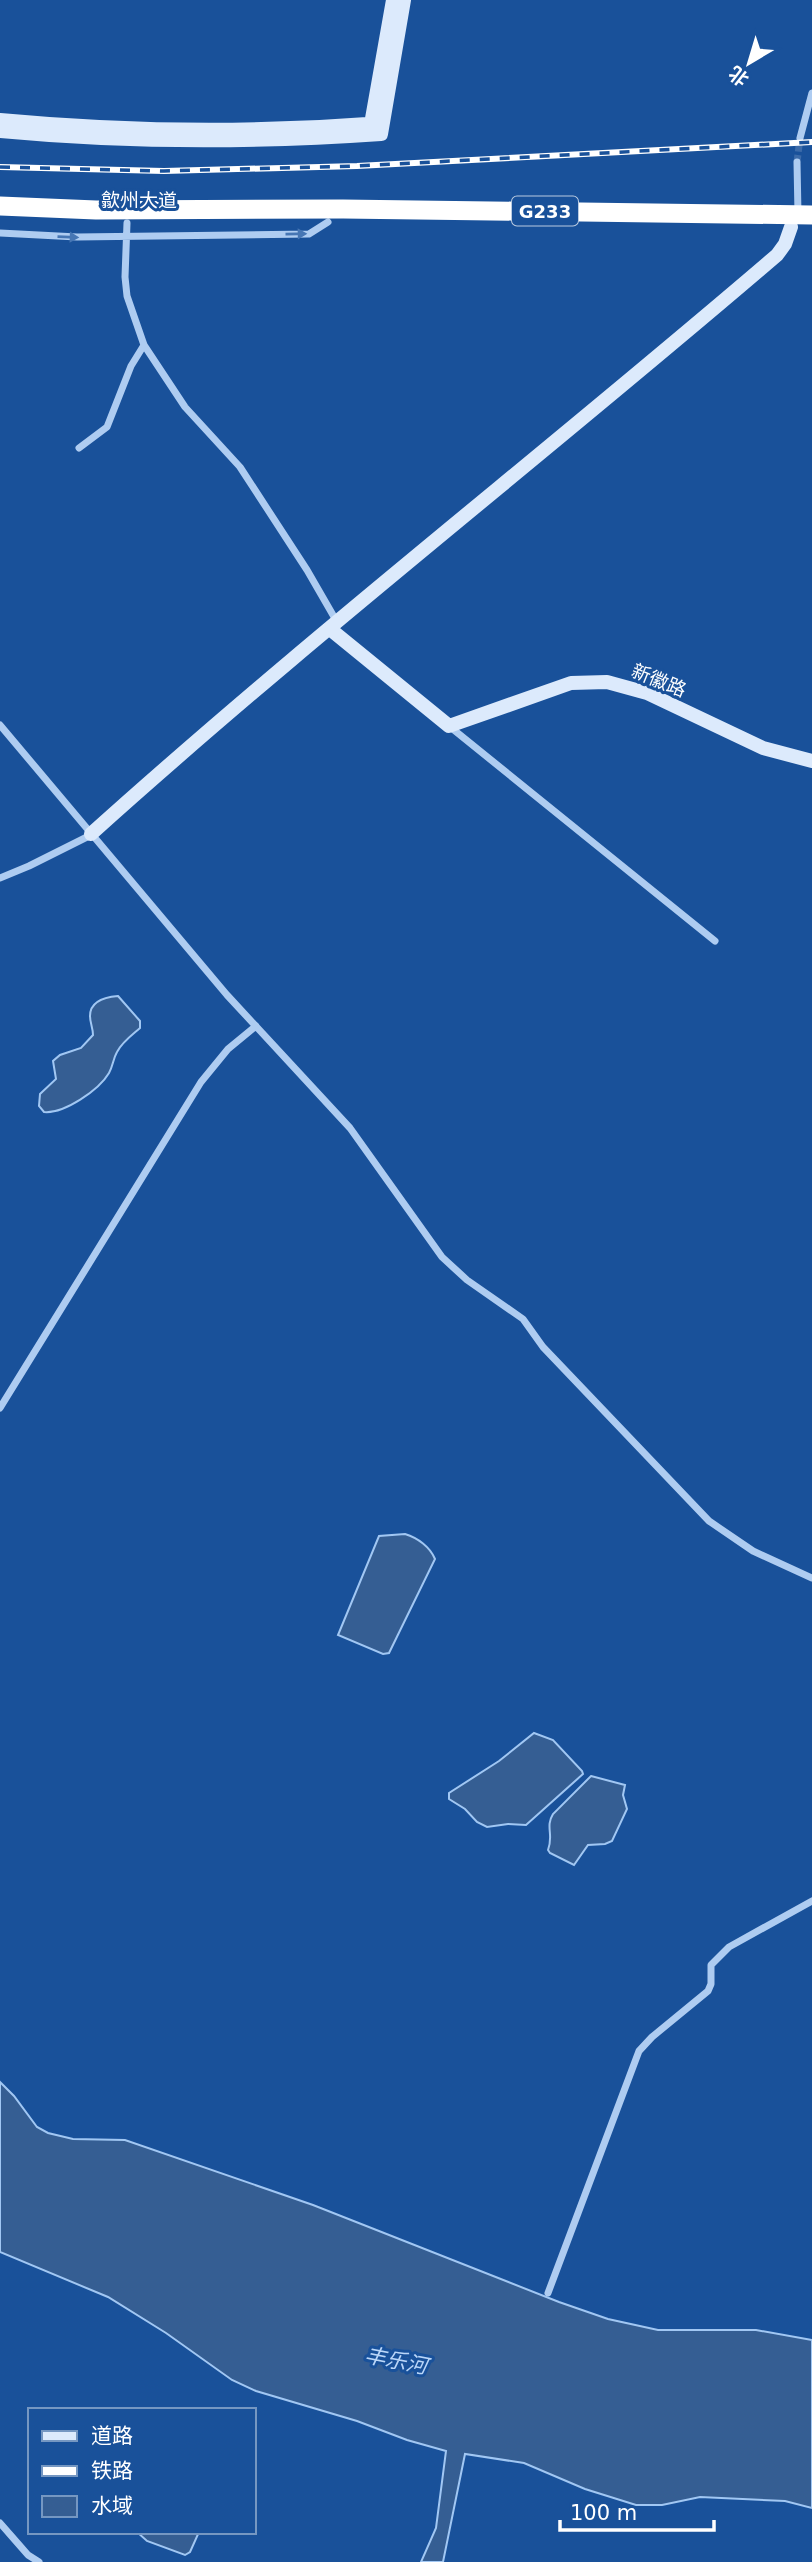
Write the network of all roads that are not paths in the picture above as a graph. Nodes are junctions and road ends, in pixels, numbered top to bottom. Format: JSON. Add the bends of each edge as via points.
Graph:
{"nodes":[{"id":1,"x":393,"y":0,"type":"edge"},
{"id":2,"x":404,"y":0,"type":"edge"},
{"id":3,"x":812,"y":93,"type":"edge"},
{"id":4,"x":0,"y":120,"type":"edge"},
{"id":5,"x":375,"y":127,"type":"junction"},
{"id":6,"x":0,"y":131,"type":"edge"},
{"id":7,"x":800,"y":138,"type":"tunnel mouth"},
{"id":8,"x":797,"y":162,"type":"tunnel mouth"},
{"id":9,"x":0,"y":206,"type":"edge"},
{"id":10,"x":278,"y":216,"type":"junction"},
{"id":11,"x":0,"y":219,"type":"edge"},
{"id":12,"x":803,"y":221,"type":"edge"},
{"id":13,"x":328,"y":222,"type":"junction"},
{"id":14,"x":127,"y":230,"type":"junction"},
{"id":15,"x":0,"y":233,"type":"edge"},
{"id":16,"x":145,"y":345,"type":"junction"},
{"id":17,"x":79,"y":448,"type":"dead end"},
{"id":18,"x":334,"y":626,"type":"junction"},
{"id":19,"x":0,"y":725,"type":"edge"},
{"id":20,"x":449,"y":726,"type":"junction"},
{"id":21,"x":812,"y":761,"type":"edge"},
{"id":22,"x":91,"y":834,"type":"junction"},
{"id":23,"x":0,"y":878,"type":"edge"},
{"id":24,"x":715,"y":941,"type":"dead end"},
{"id":25,"x":256,"y":1026,"type":"junction"},
{"id":26,"x":0,"y":1408,"type":"edge"},
{"id":27,"x":812,"y":1578,"type":"edge"},
{"id":28,"x":812,"y":1901,"type":"edge"},
{"id":29,"x":548,"y":2293,"type":"dead end"},
{"id":30,"x":0,"y":2523,"type":"edge"},
{"id":31,"x":39,"y":2562,"type":"edge"}],
"edges":[{"from":1,"to":5,"type":"street"},
{"from":2,"to":5,"type":"street"},
{"from":3,"to":7,"type":"street"},
{"from":4,"to":5,"type":"street","via":[[178,131]]},
{"from":5,"to":6,"type":"street","via":[[277,140],[178,142]]},
{"from":8,"to":12,"type":"street"},
{"from":9,"to":10,"type":"highway","name":"歙州大道","number":"G233"},
{"from":10,"to":12,"type":"highway","number":"G233"},
{"from":10,"to":13,"type":"highway","number":"G233"},
{"from":10,"to":14,"type":"highway","name":"歙州大道","number":"G233"},
{"from":11,"to":14,"type":"highway","name":"歙州大道","number":"G233"},
{"from":12,"to":13,"type":"highway","number":"G233"},
{"from":12,"to":18,"type":"street","via":[[777,255]]},
{"from":14,"to":13,"type":"street","one_way":true,"via":[[309,234]]},
{"from":15,"to":14,"type":"street","one_way":true,"via":[[77,237]]},
{"from":14,"to":16,"type":"street","via":[[127,296]]},
{"from":16,"to":17,"type":"street","via":[[131,366],[107,427]]},
{"from":16,"to":18,"type":"street","via":[[185,407],[240,467],[307,570]]},
{"from":18,"to":20,"type":"street"},
{"from":18,"to":22,"type":"street"},
{"from":19,"to":22,"type":"street"},
{"from":20,"to":21,"type":"street","name":"新徽路","via":[[571,683],[607,682],[647,694],[763,748]]},
{"from":20,"to":24,"type":"street"},
{"from":22,"to":23,"type":"street"},
{"from":22,"to":25,"type":"street"},
{"from":25,"to":26,"type":"street","via":[[228,1049],[201,1082]]},
{"from":25,"to":27,"type":"street","via":[[350,1128],[442,1257],[523,1319],[543,1347],[709,1521],[752,1551]]},
{"from":28,"to":29,"type":"street","via":[[726,1949],[711,1965],[708,1991],[637,2054]]},
{"from":30,"to":31,"type":"street"}]}
